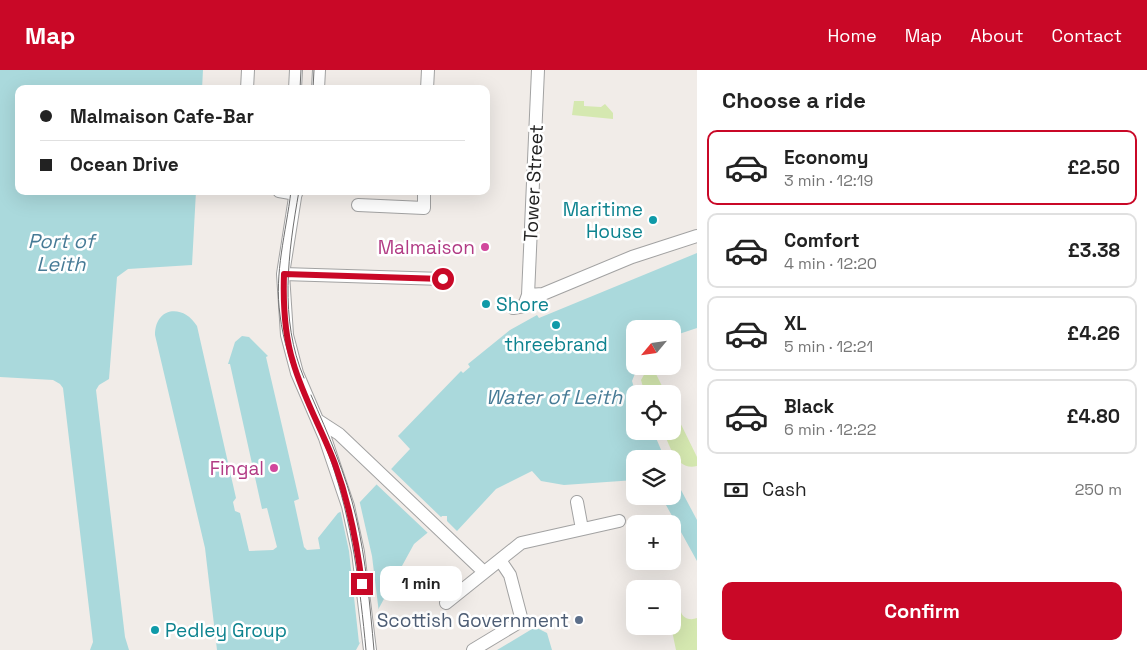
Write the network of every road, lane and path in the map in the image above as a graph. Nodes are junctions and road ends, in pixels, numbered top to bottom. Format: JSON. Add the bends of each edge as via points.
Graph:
{"nodes":[{"id":1,"x":248,"y":70,"type":"edge"},
{"id":2,"x":296,"y":70,"type":"edge"},
{"id":3,"x":319,"y":70,"type":"edge"},
{"id":4,"x":428,"y":70,"type":"edge"},
{"id":5,"x":538,"y":70,"type":"edge"},
{"id":6,"x":247,"y":85,"type":"edge"},
{"id":7,"x":295,"y":85,"type":"edge"},
{"id":8,"x":318,"y":85,"type":"edge"},
{"id":9,"x":427,"y":85,"type":"edge"},
{"id":10,"x":296,"y":195,"type":"edge"},
{"id":11,"x":424,"y":195,"type":"edge"},
{"id":12,"x":358,"y":205,"type":"dead end"},
{"id":13,"x":697,"y":236,"type":"edge"},
{"id":14,"x":284,"y":274,"type":"junction"},
{"id":15,"x":443,"y":279,"type":"dead end"},
{"id":16,"x":528,"y":296,"type":"junction"},
{"id":17,"x":514,"y":308,"type":"dead end"},
{"id":18,"x":319,"y":422,"type":"junction"},
{"id":19,"x":577,"y":502,"type":"dead end"},
{"id":20,"x":619,"y":521,"type":"dead end"},
{"id":21,"x":582,"y":529,"type":"junction"},
{"id":22,"x":500,"y":560,"type":"junction"},
{"id":23,"x":484,"y":572,"type":"junction"},
{"id":24,"x":446,"y":603,"type":"dead end"},
{"id":25,"x":370,"y":650,"type":"edge"},
{"id":26,"x":473,"y":650,"type":"edge"}],
"edges":[{"from":1,"to":6,"type":"street"},
{"from":2,"to":7,"type":"street"},
{"from":3,"to":8,"type":"street"},
{"from":4,"to":9,"type":"street"},
{"from":5,"to":16,"type":"street","name":"Tower Street"},
{"from":10,"to":14,"type":"street"},
{"from":11,"to":12,"type":"street","via":[[424,208]]},
{"from":13,"to":16,"type":"street","via":[[632,257],[543,294]]},
{"from":14,"to":15,"type":"street"},
{"from":14,"to":18,"type":"street","via":[[284,314],[293,361]]},
{"from":16,"to":17,"type":"street","via":[[524,306]]},
{"from":18,"to":23,"type":"street","via":[[346,442]]},
{"from":18,"to":25,"type":"street","via":[[345,494],[358,552]]},
{"from":19,"to":21,"type":"street"},
{"from":20,"to":21,"type":"street"},
{"from":21,"to":22,"type":"street","via":[[521,543]]},
{"from":22,"to":23,"type":"street"},
{"from":22,"to":26,"type":"street","via":[[510,576],[521,616],[516,624]]},
{"from":23,"to":24,"type":"street"}]}
